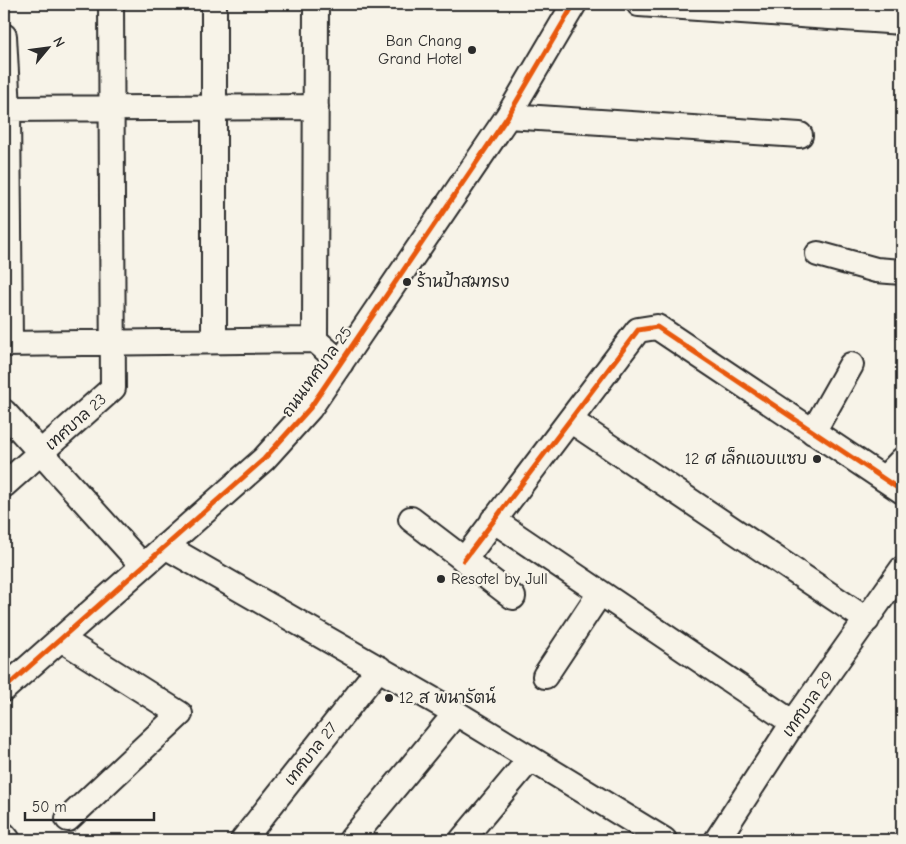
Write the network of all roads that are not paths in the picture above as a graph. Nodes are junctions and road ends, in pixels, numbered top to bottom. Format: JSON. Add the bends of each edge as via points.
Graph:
{"nodes":[{"id":1,"x":110,"y":4,"type":"edge"},
{"id":2,"x":214,"y":4,"type":"edge"},
{"id":3,"x":316,"y":4,"type":"edge"},
{"id":4,"x":574,"y":4,"type":"edge"},
{"id":5,"x":639,"y":4,"type":"edge"},
{"id":6,"x":902,"y":22,"type":"edge"},
{"id":7,"x":4,"y":36,"type":"edge"},
{"id":8,"x":111,"y":106,"type":"junction"},
{"id":9,"x":316,"y":107,"type":"junction"},
{"id":10,"x":214,"y":108,"type":"junction"},
{"id":11,"x":6,"y":109,"type":"edge"},
{"id":12,"x":508,"y":116,"type":"junction"},
{"id":13,"x":800,"y":135,"type":"dead end"},
{"id":14,"x":818,"y":254,"type":"dead end"},
{"id":15,"x":902,"y":272,"type":"edge"},
{"id":16,"x":315,"y":340,"type":"junction"},
{"id":17,"x":214,"y":341,"type":"junction"},
{"id":18,"x":112,"y":342,"type":"junction"},
{"id":19,"x":7,"y":344,"type":"edge"},
{"id":20,"x":341,"y":363,"type":"junction"},
{"id":21,"x":852,"y":365,"type":"dead end"},
{"id":22,"x":4,"y":412,"type":"edge"},
{"id":23,"x":570,"y":420,"type":"junction"},
{"id":24,"x":813,"y":432,"type":"junction"},
{"id":25,"x":40,"y":453,"type":"junction"},
{"id":26,"x":902,"y":460,"type":"edge"},
{"id":27,"x":4,"y":485,"type":"edge"},
{"id":28,"x":893,"y":485,"type":"edge"},
{"id":29,"x":411,"y":519,"type":"dead end"},
{"id":30,"x":493,"y":520,"type":"junction"},
{"id":31,"x":165,"y":546,"type":"junction"},
{"id":32,"x":464,"y":560,"type":"junction"},
{"id":33,"x":143,"y":566,"type":"junction"},
{"id":34,"x":902,"y":569,"type":"edge"},
{"id":35,"x":600,"y":593,"type":"junction"},
{"id":36,"x":513,"y":597,"type":"dead end"},
{"id":37,"x":867,"y":620,"type":"junction"},
{"id":38,"x":61,"y":639,"type":"junction"},
{"id":39,"x":379,"y":668,"type":"junction"},
{"id":40,"x":544,"y":676,"type":"dead end"},
{"id":41,"x":4,"y":689,"type":"edge"},
{"id":42,"x":456,"y":713,"type":"junction"},
{"id":43,"x":793,"y":723,"type":"junction"},
{"id":44,"x":530,"y":759,"type":"junction"},
{"id":45,"x":68,"y":819,"type":"dead end"},
{"id":46,"x":4,"y":835,"type":"edge"},
{"id":47,"x":8,"y":840,"type":"edge"},
{"id":48,"x":243,"y":840,"type":"edge"},
{"id":49,"x":351,"y":840,"type":"edge"},
{"id":50,"x":462,"y":840,"type":"edge"},
{"id":51,"x":664,"y":840,"type":"edge"},
{"id":52,"x":717,"y":840,"type":"edge"}],
"edges":[{"from":1,"to":8,"type":"street","name":"เทศบาล 23"},
{"from":2,"to":10,"type":"street"},
{"from":3,"to":9,"type":"street"},
{"from":4,"to":12,"type":"street","name":"ถนนเทศบาล 25"},
{"from":5,"to":6,"type":"street"},
{"from":7,"to":11,"type":"street"},
{"from":8,"to":10,"type":"street"},
{"from":8,"to":11,"type":"street"},
{"from":8,"to":18,"type":"street","name":"เทศบาล 23"},
{"from":9,"to":10,"type":"street"},
{"from":9,"to":16,"type":"street"},
{"from":10,"to":17,"type":"street"},
{"from":11,"to":19,"type":"street"},
{"from":12,"to":13,"type":"street"},
{"from":12,"to":20,"type":"street","name":"ถนนเทศบาล 25"},
{"from":14,"to":15,"type":"street","via":[[876,270]]},
{"from":16,"to":17,"type":"street"},
{"from":16,"to":20,"type":"street"},
{"from":17,"to":18,"type":"street"},
{"from":18,"to":19,"type":"street"},
{"from":18,"to":25,"type":"street","name":"เทศบาล 23","via":[[113,388]]},
{"from":20,"to":31,"type":"street","name":"ถนนเทศบาล 25","via":[[310,408],[264,459]]},
{"from":21,"to":24,"type":"street"},
{"from":22,"to":25,"type":"street"},
{"from":23,"to":24,"type":"street","via":[[638,330],[657,327]]},
{"from":23,"to":30,"type":"street"},
{"from":23,"to":37,"type":"street"},
{"from":24,"to":28,"type":"street"},
{"from":25,"to":27,"type":"street","name":"เทศบาล 23"},
{"from":25,"to":33,"type":"street"},
{"from":26,"to":28,"type":"street"},
{"from":29,"to":32,"type":"street"},
{"from":30,"to":32,"type":"street"},
{"from":30,"to":35,"type":"street"},
{"from":31,"to":33,"type":"street","name":"ถนนเทศบาล 25"},
{"from":31,"to":39,"type":"street"},
{"from":32,"to":36,"type":"street"},
{"from":33,"to":38,"type":"street","name":"ถนนเทศบาล 25"},
{"from":34,"to":37,"type":"street","name":"เทศบาล 29"},
{"from":35,"to":40,"type":"street"},
{"from":35,"to":43,"type":"street"},
{"from":37,"to":43,"type":"street","name":"เทศบาล 29"},
{"from":38,"to":41,"type":"street","name":"ถนนเทศบาล 25"},
{"from":38,"to":45,"type":"street","via":[[180,714]]},
{"from":39,"to":42,"type":"street"},
{"from":39,"to":48,"type":"street","name":"เทศบาล 27"},
{"from":42,"to":44,"type":"street"},
{"from":42,"to":49,"type":"street"},
{"from":43,"to":52,"type":"street","name":"เทศบาล 29"},
{"from":44,"to":50,"type":"street"},
{"from":44,"to":51,"type":"street"},
{"from":46,"to":47,"type":"street"}]}
